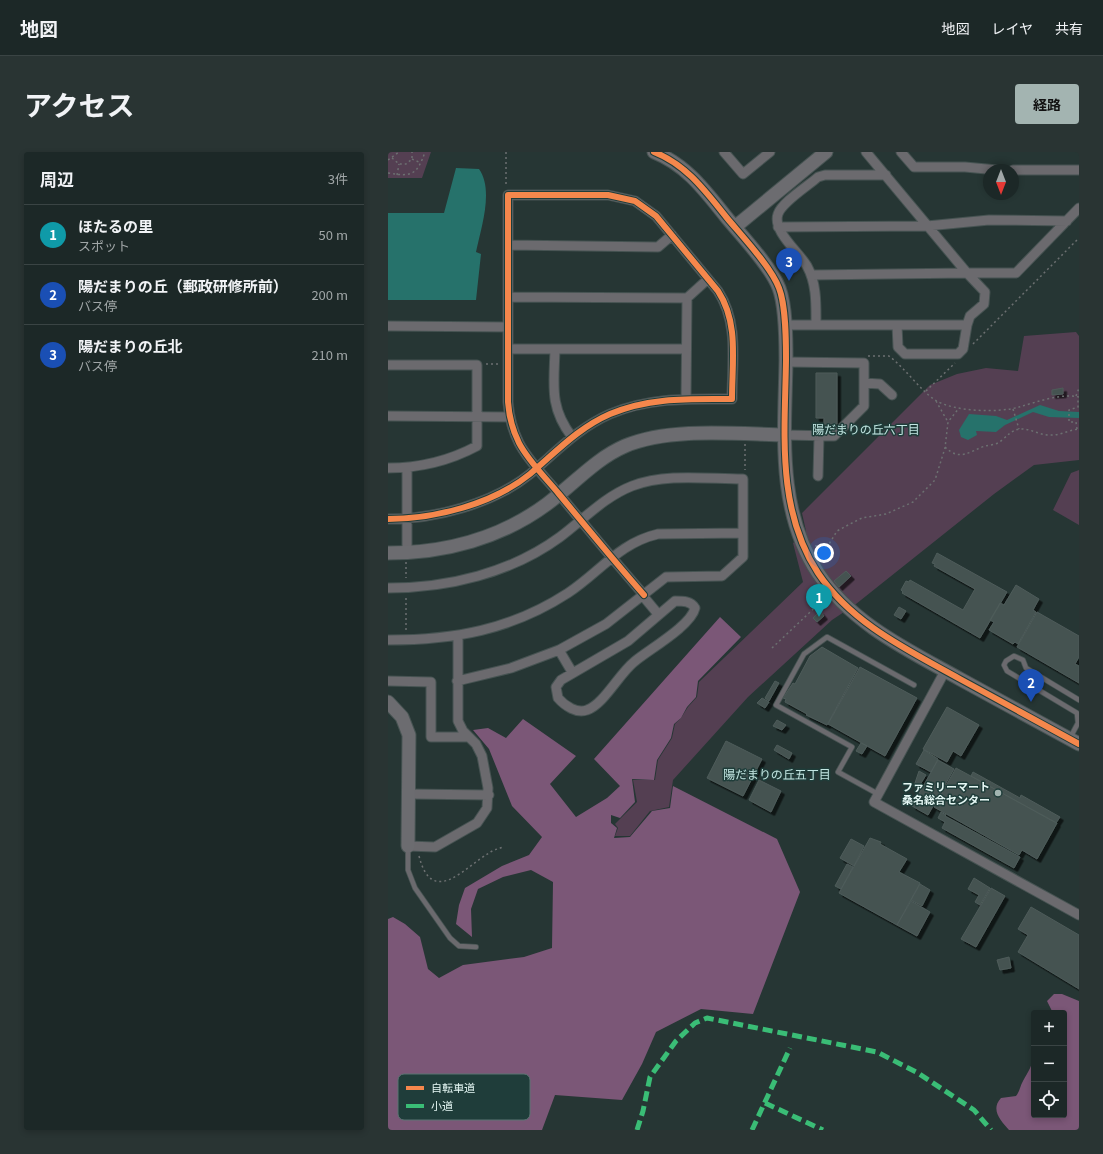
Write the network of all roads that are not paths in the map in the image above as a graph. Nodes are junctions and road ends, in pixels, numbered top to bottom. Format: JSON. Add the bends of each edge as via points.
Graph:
{"nodes":[{"id":1,"x":654,"y":152,"type":"edge"},
{"id":2,"x":724,"y":152,"type":"edge"},
{"id":3,"x":770,"y":152,"type":"edge"},
{"id":4,"x":866,"y":152,"type":"edge"},
{"id":5,"x":901,"y":152,"type":"edge"},
{"id":6,"x":820,"y":154,"type":"edge"},
{"id":7,"x":983,"y":169,"type":"edge"},
{"id":8,"x":1019,"y":170,"type":"edge"},
{"id":9,"x":1079,"y":170,"type":"edge"},
{"id":10,"x":886,"y":175,"type":"junction"},
{"id":11,"x":1079,"y":208,"type":"edge"},
{"id":12,"x":1067,"y":221,"type":"junction"},
{"id":13,"x":927,"y":226,"type":"junction"},
{"id":14,"x":735,"y":227,"type":"junction"},
{"id":15,"x":778,"y":227,"type":"junction"},
{"id":16,"x":672,"y":235,"type":"junction"},
{"id":17,"x":508,"y":246,"type":"junction"},
{"id":18,"x":967,"y":273,"type":"junction"},
{"id":19,"x":811,"y":275,"type":"junction"},
{"id":20,"x":708,"y":280,"type":"junction"},
{"id":21,"x":508,"y":297,"type":"junction"},
{"id":22,"x":687,"y":298,"type":"junction"},
{"id":23,"x":784,"y":325,"type":"junction"},
{"id":24,"x":897,"y":325,"type":"junction"},
{"id":25,"x":967,"y":325,"type":"junction"},
{"id":26,"x":388,"y":326,"type":"edge"},
{"id":27,"x":816,"y":326,"type":"junction"},
{"id":28,"x":508,"y":327,"type":"junction"},
{"id":29,"x":508,"y":349,"type":"junction"},
{"id":30,"x":555,"y":349,"type":"junction"},
{"id":31,"x":686,"y":349,"type":"junction"},
{"id":32,"x":786,"y":362,"type":"junction"},
{"id":33,"x":388,"y":364,"type":"edge"},
{"id":34,"x":864,"y":383,"type":"junction"},
{"id":35,"x":892,"y":395,"type":"dead end"},
{"id":36,"x":686,"y":398,"type":"junction"},
{"id":37,"x":388,"y":416,"type":"edge"},
{"id":38,"x":477,"y":416,"type":"junction"},
{"id":39,"x":510,"y":417,"type":"junction"},
{"id":40,"x":785,"y":435,"type":"junction"},
{"id":41,"x":572,"y":436,"type":"junction"},
{"id":42,"x":819,"y":436,"type":"junction"},
{"id":43,"x":388,"y":468,"type":"edge"},
{"id":44,"x":407,"y":468,"type":"junction"},
{"id":45,"x":537,"y":468,"type":"junction"},
{"id":46,"x":818,"y":476,"type":"dead end"},
{"id":47,"x":559,"y":494,"type":"junction"},
{"id":48,"x":388,"y":518,"type":"edge"},
{"id":49,"x":406,"y":519,"type":"junction"},
{"id":50,"x":580,"y":521,"type":"junction"},
{"id":51,"x":743,"y":533,"type":"junction"},
{"id":52,"x":388,"y":553,"type":"edge"},
{"id":53,"x":406,"y":557,"type":"junction"},
{"id":54,"x":612,"y":558,"type":"junction"},
{"id":55,"x":388,"y":588,"type":"edge"},
{"id":56,"x":643,"y":596,"type":"junction"},
{"id":57,"x":658,"y":614,"type":"junction"},
{"id":58,"x":458,"y":636,"type":"junction"},
{"id":59,"x":388,"y":640,"type":"edge"},
{"id":60,"x":559,"y":650,"type":"junction"},
{"id":61,"x":945,"y":671,"type":"junction"},
{"id":62,"x":572,"y":672,"type":"junction"},
{"id":63,"x":388,"y":681,"type":"edge"},
{"id":64,"x":457,"y":681,"type":"junction"},
{"id":65,"x":914,"y":685,"type":"dead end"},
{"id":66,"x":1079,"y":700,"type":"edge"},
{"id":67,"x":388,"y":702,"type":"edge"},
{"id":68,"x":468,"y":737,"type":"junction"},
{"id":69,"x":1076,"y":742,"type":"edge"},
{"id":70,"x":409,"y":794,"type":"junction"},
{"id":71,"x":878,"y":794,"type":"junction"},
{"id":72,"x":489,"y":795,"type":"junction"},
{"id":73,"x":412,"y":846,"type":"junction"},
{"id":74,"x":1079,"y":915,"type":"edge"},
{"id":75,"x":476,"y":947,"type":"dead end"}],
"edges":[{"from":1,"to":14,"type":"street","via":[[681,167],[698,182]]},
{"from":2,"to":3,"type":"street","via":[[743,174]]},
{"from":4,"to":10,"type":"street"},
{"from":5,"to":7,"type":"street","via":[[914,167]]},
{"from":6,"to":14,"type":"street"},
{"from":8,"to":9,"type":"street"},
{"from":10,"to":13,"type":"street"},
{"from":10,"to":15,"type":"street","via":[[818,177],[780,210]]},
{"from":11,"to":12,"type":"street"},
{"from":12,"to":13,"type":"street","via":[[989,220]]},
{"from":12,"to":18,"type":"street","via":[[1016,273]]},
{"from":13,"to":15,"type":"street"},
{"from":13,"to":18,"type":"street"},
{"from":14,"to":23,"type":"street","via":[[776,281],[782,296]]},
{"from":15,"to":19,"type":"street"},
{"from":16,"to":17,"type":"street","via":[[658,247]]},
{"from":16,"to":17,"type":"street","via":[[649,210],[617,196],[508,195]]},
{"from":16,"to":20,"type":"street"},
{"from":17,"to":21,"type":"street"},
{"from":18,"to":19,"type":"street"},
{"from":18,"to":25,"type":"street","via":[[984,292],[984,304],[970,316]]},
{"from":19,"to":27,"type":"street"},
{"from":20,"to":22,"type":"street"},
{"from":20,"to":36,"type":"street","via":[[722,297],[731,320],[732,398]]},
{"from":21,"to":22,"type":"street"},
{"from":21,"to":28,"type":"street"},
{"from":22,"to":31,"type":"street"},
{"from":23,"to":27,"type":"street"},
{"from":23,"to":32,"type":"street"},
{"from":24,"to":25,"type":"street"},
{"from":24,"to":25,"type":"street","via":[[898,347],[905,354],[958,354],[963,349]]},
{"from":24,"to":27,"type":"street"},
{"from":26,"to":28,"type":"street"},
{"from":28,"to":29,"type":"street"},
{"from":29,"to":30,"type":"street"},
{"from":29,"to":39,"type":"street"},
{"from":30,"to":31,"type":"street"},
{"from":30,"to":41,"type":"street","via":[[555,405],[562,424]]},
{"from":31,"to":36,"type":"street"},
{"from":32,"to":34,"type":"street","via":[[864,363]]},
{"from":32,"to":40,"type":"street"},
{"from":33,"to":38,"type":"street","via":[[477,365]]},
{"from":34,"to":35,"type":"street","via":[[880,384]]},
{"from":34,"to":42,"type":"street","via":[[864,406],[834,436]]},
{"from":36,"to":41,"type":"street","via":[[631,406],[600,419]]},
{"from":37,"to":38,"type":"street"},
{"from":38,"to":39,"type":"street"},
{"from":38,"to":44,"type":"street","via":[[477,446],[448,459]]},
{"from":39,"to":45,"type":"street","via":[[520,444]]},
{"from":40,"to":42,"type":"street"},
{"from":40,"to":47,"type":"street","via":[[683,434],[642,440],[597,462]]},
{"from":40,"to":61,"type":"street","via":[[788,500],[804,548],[817,571],[836,596],[866,624]]},
{"from":41,"to":45,"type":"street"},
{"from":42,"to":46,"type":"street"},
{"from":43,"to":44,"type":"street"},
{"from":44,"to":49,"type":"street"},
{"from":45,"to":47,"type":"street"},
{"from":45,"to":49,"type":"street","via":[[517,484],[487,498],[435,516]]},
{"from":47,"to":50,"type":"street"},
{"from":47,"to":53,"type":"street","via":[[522,520],[485,537]]},
{"from":48,"to":49,"type":"street"},
{"from":49,"to":53,"type":"street"},
{"from":50,"to":51,"type":"street","via":[[610,496],[648,481],[743,479]]},
{"from":50,"to":54,"type":"street"},
{"from":50,"to":55,"type":"street","via":[[551,543],[500,568],[451,583]]},
{"from":51,"to":54,"type":"street","via":[[658,534],[633,542]]},
{"from":51,"to":56,"type":"street","via":[[743,556],[722,576],[666,577]]},
{"from":52,"to":53,"type":"street"},
{"from":54,"to":56,"type":"street"},
{"from":54,"to":58,"type":"street","via":[[568,593],[522,618],[494,628]]},
{"from":56,"to":57,"type":"street"},
{"from":56,"to":60,"type":"street","via":[[606,624]]},
{"from":57,"to":62,"type":"street","via":[[622,645]]},
{"from":57,"to":62,"type":"street","via":[[675,600],[690,603],[695,608],[691,616],[674,633],[626,669],[593,707],[585,711],[576,711],[558,698],[558,684]]},
{"from":58,"to":59,"type":"street"},
{"from":58,"to":64,"type":"street"},
{"from":60,"to":62,"type":"street"},
{"from":60,"to":64,"type":"street","via":[[511,668]]},
{"from":61,"to":69,"type":"street"},
{"from":61,"to":71,"type":"street"},
{"from":63,"to":68,"type":"street","via":[[431,682],[431,737]]},
{"from":64,"to":68,"type":"street","via":[[458,721]]},
{"from":65,"to":71,"type":"lane","via":[[827,637],[804,654],[776,705],[852,747],[838,772]]},
{"from":66,"to":69,"type":"lane","via":[[1026,668],[1023,660],[1014,656],[1004,665],[1008,671],[1077,713]]},
{"from":67,"to":70,"type":"street","via":[[402,717],[409,735]]},
{"from":68,"to":72,"type":"street","via":[[476,744],[482,756]]},
{"from":70,"to":72,"type":"street"},
{"from":70,"to":73,"type":"street"},
{"from":71,"to":74,"type":"street","via":[[874,802]]},
{"from":72,"to":73,"type":"street","via":[[487,808],[477,823],[435,846]]},
{"from":73,"to":75,"type":"lane","via":[[408,870],[415,888],[450,938],[459,946]]}]}
